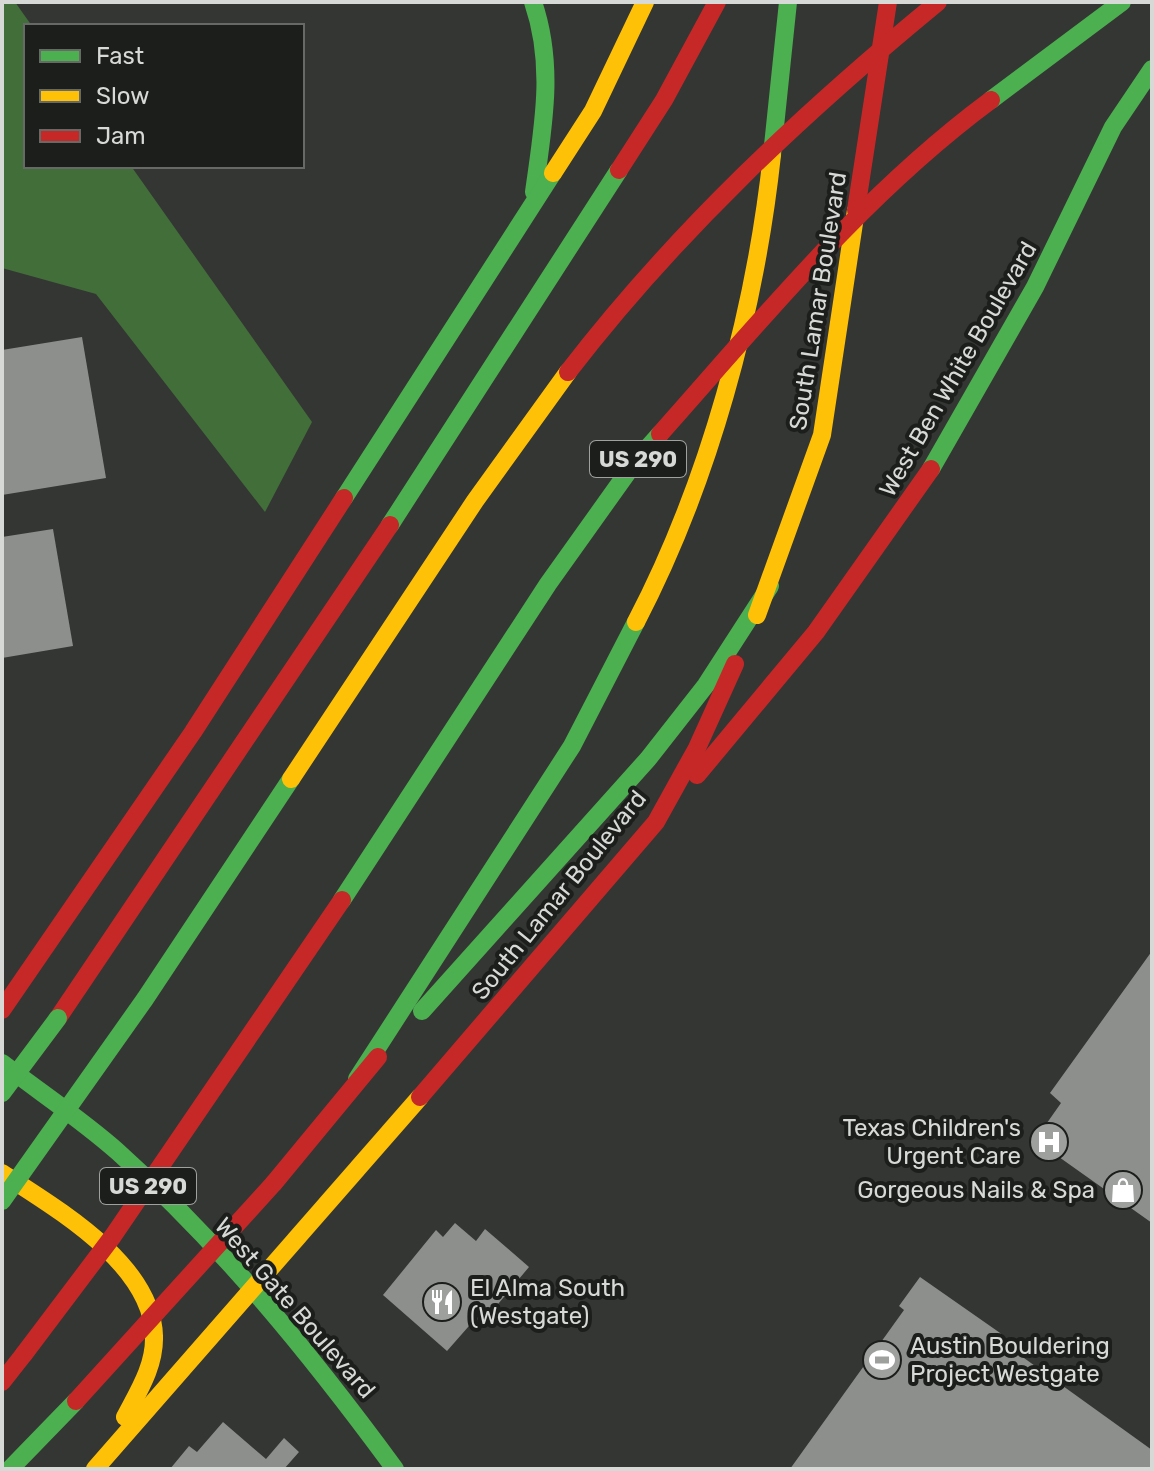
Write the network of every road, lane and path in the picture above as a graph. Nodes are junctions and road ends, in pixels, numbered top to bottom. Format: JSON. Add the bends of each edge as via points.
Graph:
{"nodes":[{"id":1,"x":533,"y":2,"type":"edge"},
{"id":2,"x":645,"y":2,"type":"edge"},
{"id":3,"x":717,"y":2,"type":"edge"},
{"id":4,"x":788,"y":2,"type":"edge"},
{"id":5,"x":888,"y":2,"type":"edge"},
{"id":6,"x":938,"y":2,"type":"edge"},
{"id":7,"x":1122,"y":2,"type":"edge"},
{"id":8,"x":1152,"y":69,"type":"edge"},
{"id":9,"x":533,"y":198,"type":"junction"},
{"id":10,"x":770,"y":586,"type":"junction"},
{"id":11,"x":656,"y":822,"type":"junction"},
{"id":12,"x":2,"y":1010,"type":"edge"},
{"id":13,"x":2,"y":1063,"type":"edge"},
{"id":14,"x":357,"y":1079,"type":"junction"},
{"id":15,"x":2,"y":1093,"type":"edge"},
{"id":16,"x":2,"y":1173,"type":"edge"},
{"id":17,"x":2,"y":1201,"type":"edge"},
{"id":18,"x":254,"y":1291,"type":"junction"},
{"id":19,"x":2,"y":1382,"type":"edge"},
{"id":20,"x":101,"y":1462,"type":"edge"},
{"id":21,"x":10,"y":1469,"type":"edge"},
{"id":22,"x":395,"y":1469,"type":"edge"}],
"edges":[{"from":1,"to":9,"type":"main road","via":[[548,79]]},
{"from":2,"to":9,"type":"main road","via":[[593,111]]},
{"from":3,"to":15,"type":"main road","bridge":true,"via":[[664,100],[398,513]]},
{"from":4,"to":14,"type":"main road","via":[[764,231],[715,429],[664,569],[572,746]]},
{"from":5,"to":10,"type":"main road","name":"South Lamar Boulevard","via":[[822,435]]},
{"from":6,"to":17,"type":"main road","bridge":true,"via":[[766,150],[661,260],[547,399],[109,1053]]},
{"from":7,"to":19,"type":"main road","number":"US 290","bridge":true,"via":[[954,127],[845,226],[635,462],[548,584],[267,1015],[113,1236]]},
{"from":8,"to":11,"type":"main road","name":"West Ben White Boulevard","via":[[1113,128],[1054,250],[925,482],[765,698]]},
{"from":9,"to":12,"type":"main road","via":[[193,732]]},
{"from":10,"to":11,"type":"main road","name":"South Lamar Boulevard","via":[[697,748]]},
{"from":10,"to":14,"type":"main road","via":[[706,685],[648,759]]},
{"from":11,"to":18,"type":"main road","name":"South Lamar Boulevard"},
{"from":13,"to":18,"type":"main road","name":"West Gate Boulevard","via":[[131,1163]]},
{"from":14,"to":21,"type":"main road","bridge":true,"via":[[274,1183]]},
{"from":16,"to":20,"type":"main road","via":[[75,1223],[133,1276],[147,1300],[153,1334],[149,1366]]},
{"from":18,"to":20,"type":"main road","name":"South Lamar Boulevard"},
{"from":18,"to":22,"type":"main road","name":"West Gate Boulevard","via":[[335,1385]]}]}
